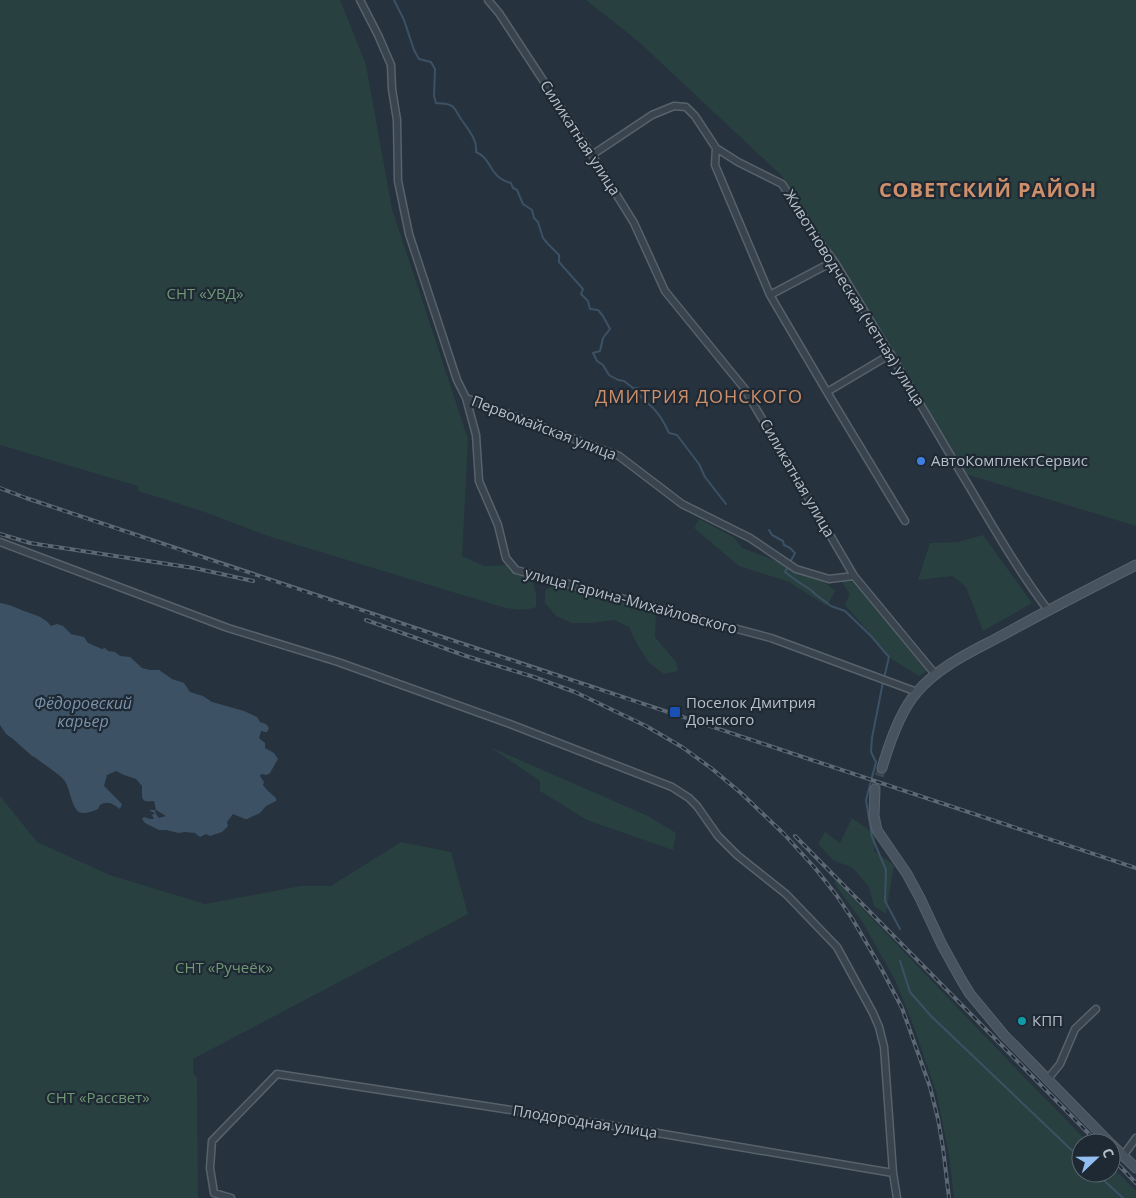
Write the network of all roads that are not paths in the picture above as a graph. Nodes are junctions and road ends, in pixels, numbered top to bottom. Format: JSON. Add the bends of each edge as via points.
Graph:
{"nodes":[{"id":1,"x":360,"y":0,"type":"edge"},
{"id":2,"x":488,"y":0,"type":"edge"},
{"id":3,"x":716,"y":148,"type":"junction"},
{"id":4,"x":592,"y":155,"type":"junction"},
{"id":5,"x":834,"y":261,"type":"junction"},
{"id":6,"x":770,"y":295,"type":"junction"},
{"id":7,"x":891,"y":354,"type":"junction"},
{"id":8,"x":827,"y":392,"type":"junction"},
{"id":9,"x":466,"y":398,"type":"junction"},
{"id":10,"x":905,"y":521,"type":"dead end"},
{"id":11,"x":0,"y":542,"type":"edge"},
{"id":12,"x":1136,"y":565,"type":"edge"},
{"id":13,"x":854,"y":576,"type":"junction"},
{"id":14,"x":1048,"y":610,"type":"junction"},
{"id":15,"x":935,"y":674,"type":"junction"},
{"id":16,"x":917,"y":692,"type":"junction"},
{"id":17,"x":882,"y":768,"type":"tunnel mouth"},
{"id":18,"x":875,"y":789,"type":"tunnel mouth"},
{"id":19,"x":1096,"y":1009,"type":"dead end"},
{"id":20,"x":1047,"y":1080,"type":"junction"},
{"id":21,"x":1099,"y":1133,"type":"edge"},
{"id":22,"x":1136,"y":1138,"type":"edge"},
{"id":23,"x":1123,"y":1156,"type":"joint"},
{"id":24,"x":1136,"y":1168,"type":"edge"},
{"id":25,"x":893,"y":1173,"type":"junction"},
{"id":26,"x":231,"y":1198,"type":"edge"},
{"id":27,"x":897,"y":1198,"type":"edge"}],
"edges":[{"from":1,"to":9,"type":"street","name":"Первомайская улица","via":[[391,65],[397,120],[398,181],[409,234]]},
{"from":2,"to":4,"type":"street","name":"Силикатная улица"},
{"from":3,"to":4,"type":"street","name":"Животноводческая (четная) улица","via":[[695,116],[686,107],[674,106],[652,115]]},
{"from":3,"to":5,"type":"street","name":"Животноводческая (четная) улица","via":[[782,184]]},
{"from":3,"to":6,"type":"street","via":[[715,165]]},
{"from":4,"to":13,"type":"street","name":"Силикатная улица","via":[[634,223],[665,291],[744,388]]},
{"from":5,"to":6,"type":"street"},
{"from":5,"to":7,"type":"street","name":"Животноводческая (четная) улица"},
{"from":6,"to":8,"type":"street"},
{"from":7,"to":8,"type":"street"},
{"from":7,"to":14,"type":"street","name":"Животноводческая (четная) улица","via":[[993,526]]},
{"from":8,"to":10,"type":"street"},
{"from":9,"to":13,"type":"street","name":"Первомайская улица","via":[[619,456],[682,504],[750,538],[796,569],[829,579]]},
{"from":9,"to":16,"type":"street","name":"улица Гарина-Михайловского","via":[[476,435],[479,481],[498,525],[506,558],[516,570],[772,638]]},
{"from":11,"to":25,"type":"street","via":[[228,628],[338,662],[510,724],[672,787],[689,798],[718,836],[786,894],[837,947],[873,1013],[884,1047]]},
{"from":12,"to":14,"type":"street"},
{"from":13,"to":15,"type":"street","name":"Силикатная улица"},
{"from":14,"to":15,"type":"street","via":[[964,654]]},
{"from":15,"to":16,"type":"street"},
{"from":16,"to":17,"type":"street","via":[[905,710]]},
{"from":18,"to":20,"type":"street","via":[[877,830],[907,874],[962,981],[1004,1035]]},
{"from":19,"to":20,"type":"street","via":[[1075,1029],[1060,1064]]},
{"from":20,"to":21,"type":"street"},
{"from":22,"to":23,"type":"street"},
{"from":23,"to":24,"type":"street"},
{"from":25,"to":26,"type":"street","name":"Плодородная улица","via":[[277,1074],[212,1141],[210,1168],[214,1193]]},
{"from":25,"to":27,"type":"street"}]}
